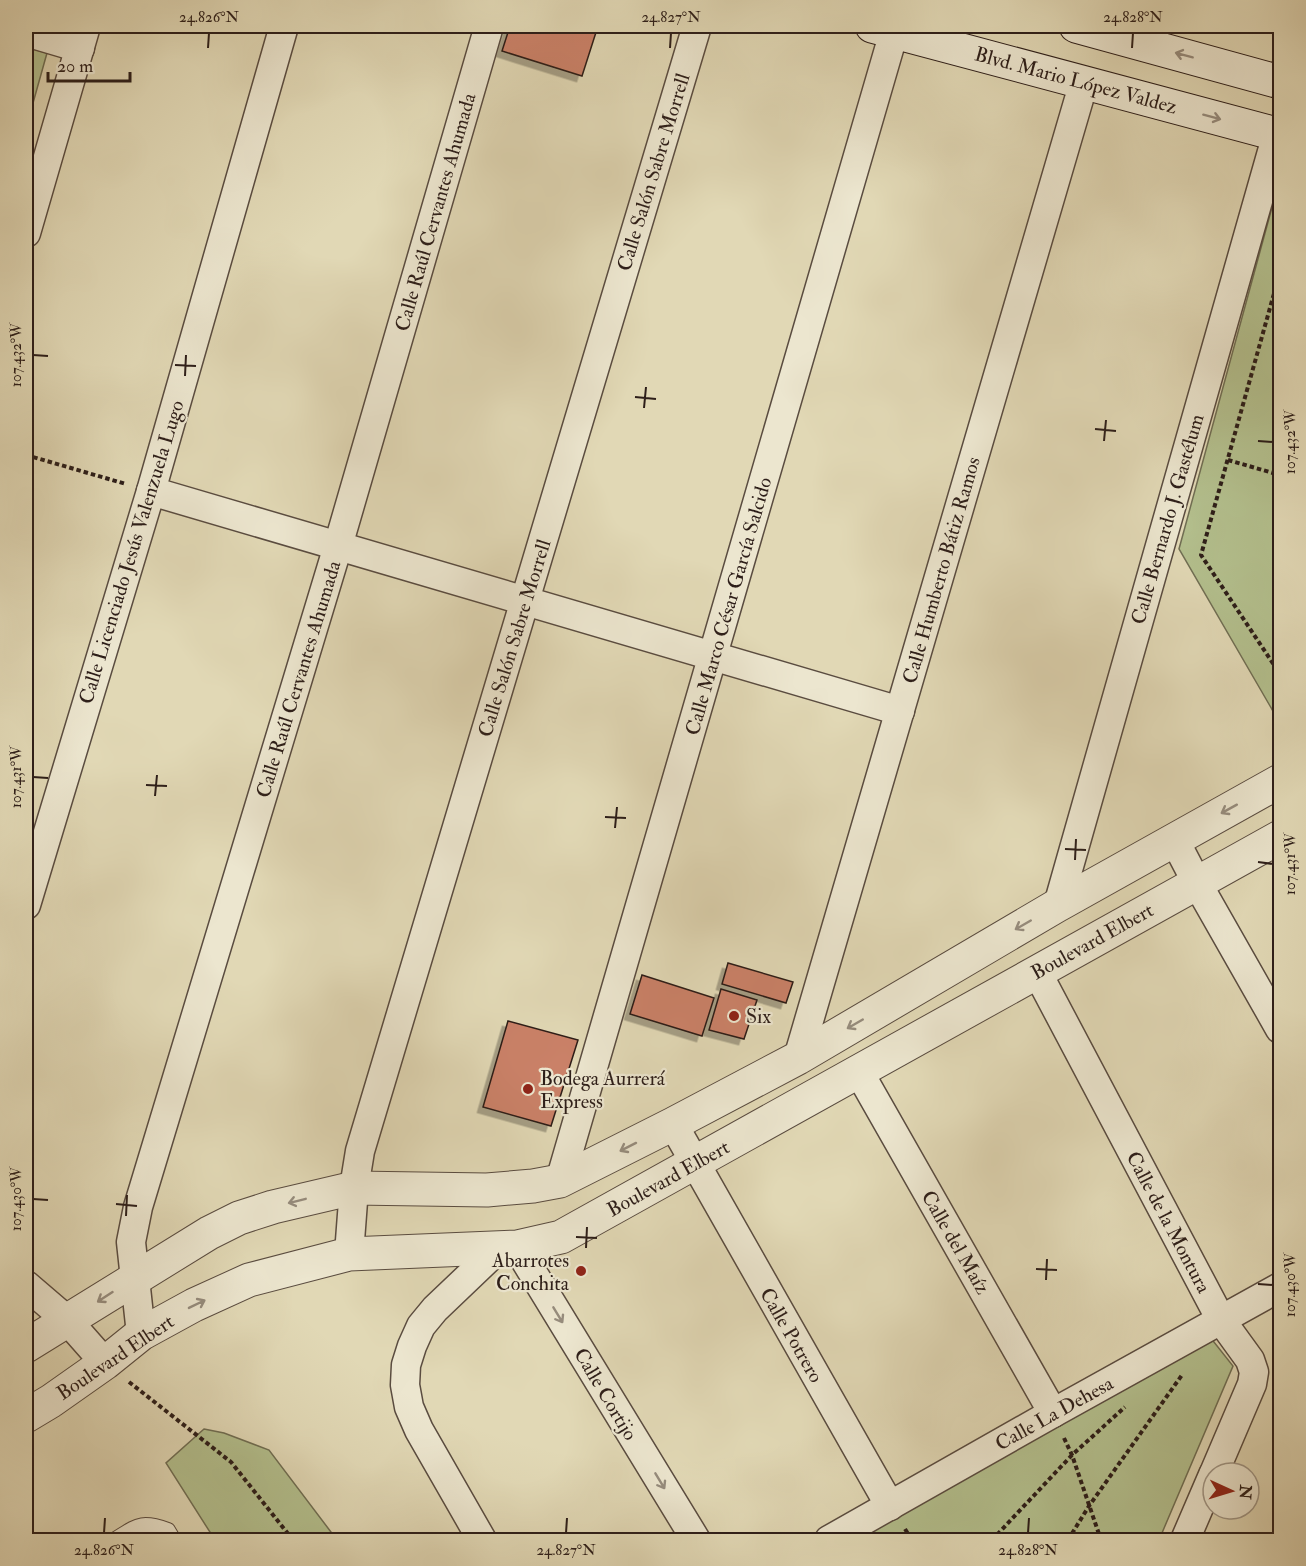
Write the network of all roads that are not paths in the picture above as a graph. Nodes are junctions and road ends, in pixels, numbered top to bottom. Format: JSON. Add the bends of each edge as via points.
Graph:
{"nodes":[{"id":1,"x":284,"y":26,"type":"edge"},
{"id":2,"x":489,"y":26,"type":"edge"},
{"id":3,"x":697,"y":26,"type":"edge"},
{"id":4,"x":1076,"y":26,"type":"edge"},
{"id":5,"x":883,"y":29,"type":"edge"},
{"id":6,"x":26,"y":32,"type":"edge"},
{"id":7,"x":83,"y":37,"type":"edge"},
{"id":8,"x":1084,"y":82,"type":"junction"},
{"id":9,"x":1281,"y":82,"type":"edge"},
{"id":10,"x":1279,"y":134,"type":"edge"},
{"id":11,"x":26,"y":232,"type":"edge"},
{"id":12,"x":151,"y":491,"type":"junction"},
{"id":13,"x":338,"y":546,"type":"junction"},
{"id":14,"x":525,"y":601,"type":"junction"},
{"id":15,"x":713,"y":657,"type":"junction"},
{"id":16,"x":900,"y":711,"type":"junction"},
{"id":17,"x":1281,"y":781,"type":"edge"},
{"id":18,"x":1281,"y":837,"type":"edge"},
{"id":19,"x":1174,"y":839,"type":"junction"},
{"id":20,"x":1197,"y":884,"type":"junction"},
{"id":21,"x":26,"y":905,"type":"edge"},
{"id":22,"x":1058,"y":905,"type":"junction"},
{"id":23,"x":1037,"y":972,"type":"junction"},
{"id":24,"x":1281,"y":1029,"type":"edge"},
{"id":25,"x":798,"y":1058,"type":"junction"},
{"id":26,"x":859,"y":1072,"type":"junction"},
{"id":27,"x":672,"y":1124,"type":"junction"},
{"id":28,"x":694,"y":1163,"type":"junction"},
{"id":29,"x":560,"y":1181,"type":"junction"},
{"id":30,"x":354,"y":1188,"type":"junction"},
{"id":31,"x":508,"y":1248,"type":"junction"},
{"id":32,"x":349,"y":1254,"type":"junction"},
{"id":33,"x":136,"y":1277,"type":"junction"},
{"id":34,"x":26,"y":1285,"type":"edge"},
{"id":35,"x":1281,"y":1287,"type":"edge"},
{"id":36,"x":1221,"y":1320,"type":"junction"},
{"id":37,"x":68,"y":1321,"type":"junction"},
{"id":38,"x":141,"y":1334,"type":"junction"},
{"id":39,"x":26,"y":1346,"type":"edge"},
{"id":40,"x":105,"y":1363,"type":"junction"},
{"id":41,"x":1053,"y":1413,"type":"junction"},
{"id":42,"x":26,"y":1416,"type":"edge"},
{"id":43,"x":1219,"y":1461,"type":"edge"},
{"id":44,"x":1201,"y":1504,"type":"edge"},
{"id":45,"x":890,"y":1506,"type":"junction"},
{"id":46,"x":114,"y":1540,"type":"edge"},
{"id":47,"x":174,"y":1540,"type":"edge"},
{"id":48,"x":482,"y":1540,"type":"edge"},
{"id":49,"x":696,"y":1540,"type":"edge"},
{"id":50,"x":829,"y":1540,"type":"edge"},
{"id":51,"x":1185,"y":1540,"type":"edge"}],
"edges":[{"from":1,"to":12,"type":"street","name":"Calle Licenciado Jesús Valenzuela Lugo"},
{"from":2,"to":13,"type":"street","name":"Calle Raúl Cervantes Ahumada"},
{"from":3,"to":14,"type":"street","name":"Calle Salón Sabre Morrell"},
{"from":9,"to":4,"type":"street","one_way":true},
{"from":5,"to":8,"type":"street","name":"Blvd. Mario López Valdez"},
{"from":5,"to":15,"type":"street","name":"Calle Marco César García Salcido"},
{"from":6,"to":7,"type":"street"},
{"from":7,"to":11,"type":"street"},
{"from":8,"to":10,"type":"street","name":"Blvd. Mario López Valdez","one_way":true},
{"from":8,"to":16,"type":"street","name":"Calle Humberto Bátiz Ramos"},
{"from":10,"to":22,"type":"street","name":"Calle Bernardo J. Gastélum"},
{"from":12,"to":13,"type":"street"},
{"from":12,"to":21,"type":"street","name":"Calle Licenciado Jesús Valenzuela Lugo"},
{"from":13,"to":14,"type":"street"},
{"from":13,"to":33,"type":"street","name":"Calle Raúl Cervantes Ahumada","via":[[138,1207],[131,1242]]},
{"from":14,"to":15,"type":"street"},
{"from":14,"to":30,"type":"street","name":"Calle Salón Sabre Morrell","via":[[369,1119]]},
{"from":15,"to":16,"type":"street"},
{"from":15,"to":29,"type":"street","name":"Calle Marco César García Salcido"},
{"from":16,"to":25,"type":"street","name":"Calle Humberto Bátiz Ramos"},
{"from":17,"to":19,"type":"street","one_way":true},
{"from":18,"to":20,"type":"street","name":"Boulevard Elbert"},
{"from":19,"to":20,"type":"street"},
{"from":19,"to":22,"type":"street"},
{"from":20,"to":23,"type":"street","name":"Boulevard Elbert"},
{"from":20,"to":24,"type":"street"},
{"from":22,"to":25,"type":"street","one_way":true},
{"from":23,"to":26,"type":"street","name":"Boulevard Elbert"},
{"from":23,"to":36,"type":"street","name":"Calle de la Montura"},
{"from":25,"to":27,"type":"street"},
{"from":26,"to":28,"type":"street","name":"Boulevard Elbert"},
{"from":26,"to":41,"type":"street","name":"Calle del Maíz"},
{"from":27,"to":28,"type":"street","name":"Calle Potrero"},
{"from":27,"to":29,"type":"street","one_way":true},
{"from":28,"to":31,"type":"street","name":"Boulevard Elbert","via":[[561,1237]]},
{"from":28,"to":45,"type":"street","name":"Calle Potrero"},
{"from":29,"to":30,"type":"street","via":[[487,1190]]},
{"from":30,"to":32,"type":"street","name":"Calle Salón Sabre Morrell"},
{"from":30,"to":33,"type":"street","one_way":true,"via":[[239,1218]]},
{"from":31,"to":32,"type":"street","name":"Boulevard Elbert"},
{"from":31,"to":48,"type":"street","via":[[435,1309],[421,1326],[406,1365],[409,1407]]},
{"from":31,"to":49,"type":"street","name":"Calle Cortijo","one_way":true},
{"from":38,"to":32,"type":"street","name":"Boulevard Elbert","one_way":true,"via":[[249,1280]]},
{"from":33,"to":37,"type":"street","one_way":true},
{"from":33,"to":38,"type":"street","name":"Calle Raúl Cervantes Ahumada"},
{"from":34,"to":37,"type":"street"},
{"from":35,"to":36,"type":"street","name":"Calle La Dehesa"},
{"from":36,"to":41,"type":"street","name":"Calle La Dehesa"},
{"from":36,"to":43,"type":"street","name":"Calle de la Montura","via":[[1250,1360],[1254,1372]]},
{"from":37,"to":39,"type":"street"},
{"from":37,"to":40,"type":"street"},
{"from":38,"to":40,"type":"street","name":"Boulevard Elbert"},
{"from":40,"to":42,"type":"street","name":"Boulevard Elbert"},
{"from":41,"to":45,"type":"street","name":"Calle La Dehesa"},
{"from":44,"to":51,"type":"street","name":"Calle de la Montura"},
{"from":45,"to":50,"type":"street","name":"Calle La Dehesa"},
{"from":46,"to":47,"type":"lane","via":[[145,1524],[168,1530]]}]}
